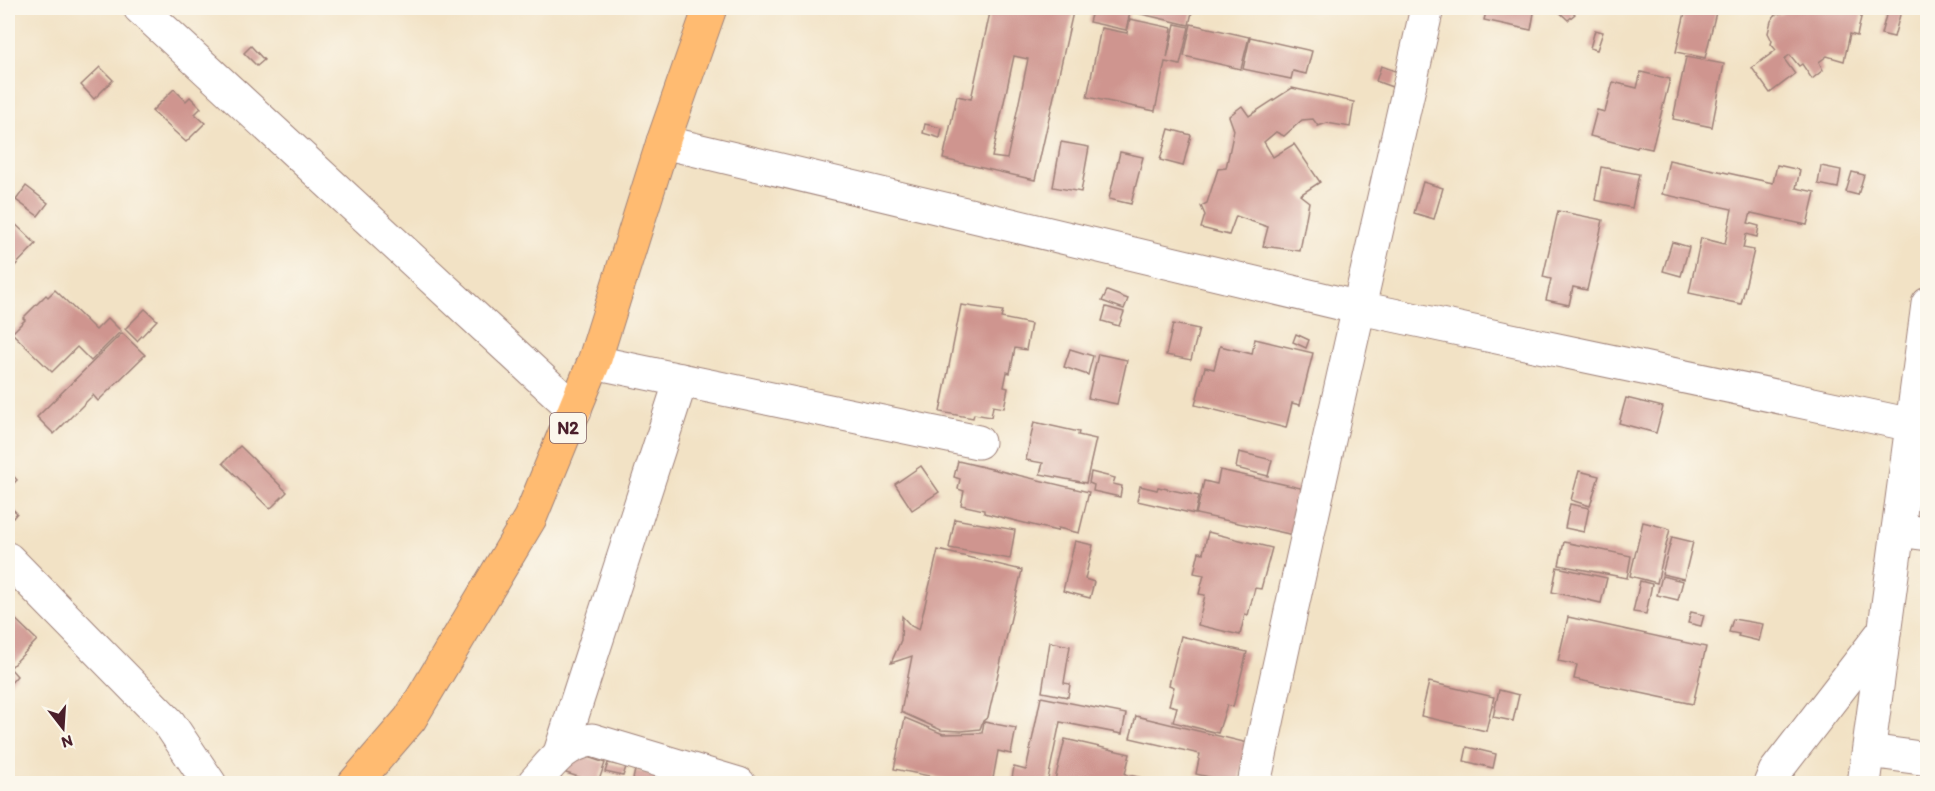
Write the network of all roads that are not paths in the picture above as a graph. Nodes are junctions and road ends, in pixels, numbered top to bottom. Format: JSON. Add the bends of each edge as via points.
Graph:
{"nodes":[{"id":1,"x":140,"y":8,"type":"edge"},
{"id":2,"x":710,"y":8,"type":"edge"},
{"id":3,"x":1427,"y":8,"type":"edge"},
{"id":4,"x":663,"y":142,"type":"junction"},
{"id":5,"x":1928,"y":304,"type":"edge"},
{"id":6,"x":1360,"y":308,"type":"junction"},
{"id":7,"x":594,"y":362,"type":"junction"},
{"id":8,"x":681,"y":380,"type":"junction"},
{"id":9,"x":575,"y":410,"type":"junction"},
{"id":10,"x":1912,"y":426,"type":"junction"},
{"id":11,"x":978,"y":442,"type":"dead end"},
{"id":12,"x":1913,"y":532,"type":"edge"},
{"id":13,"x":8,"y":559,"type":"edge"},
{"id":14,"x":1885,"y":629,"type":"junction"},
{"id":15,"x":1869,"y":750,"type":"junction"},
{"id":16,"x":560,"y":753,"type":"junction"},
{"id":17,"x":1928,"y":759,"type":"edge"},
{"id":18,"x":210,"y":783,"type":"edge"},
{"id":19,"x":354,"y":783,"type":"edge"},
{"id":20,"x":533,"y":783,"type":"edge"},
{"id":21,"x":739,"y":783,"type":"edge"},
{"id":22,"x":1254,"y":783,"type":"edge"},
{"id":23,"x":1770,"y":783,"type":"edge"},
{"id":24,"x":1864,"y":783,"type":"edge"}],
"edges":[{"from":1,"to":9,"type":"street"},
{"from":2,"to":4,"type":"main road","number":"N2"},
{"from":3,"to":6,"type":"street"},
{"from":4,"to":6,"type":"street"},
{"from":4,"to":7,"type":"main road","number":"N2"},
{"from":5,"to":10,"type":"street"},
{"from":6,"to":10,"type":"street"},
{"from":6,"to":22,"type":"street"},
{"from":7,"to":8,"type":"street"},
{"from":7,"to":9,"type":"main road","number":"N2"},
{"from":8,"to":11,"type":"street"},
{"from":8,"to":16,"type":"street"},
{"from":9,"to":19,"type":"main road","number":"N2","via":[[524,528],[410,719]]},
{"from":10,"to":12,"type":"street"},
{"from":12,"to":14,"type":"street"},
{"from":13,"to":18,"type":"street","via":[[170,723]]},
{"from":14,"to":15,"type":"street"},
{"from":14,"to":23,"type":"street"},
{"from":15,"to":17,"type":"street"},
{"from":15,"to":24,"type":"street"},
{"from":16,"to":20,"type":"street"},
{"from":16,"to":21,"type":"street","via":[[577,743],[592,741]]}]}
